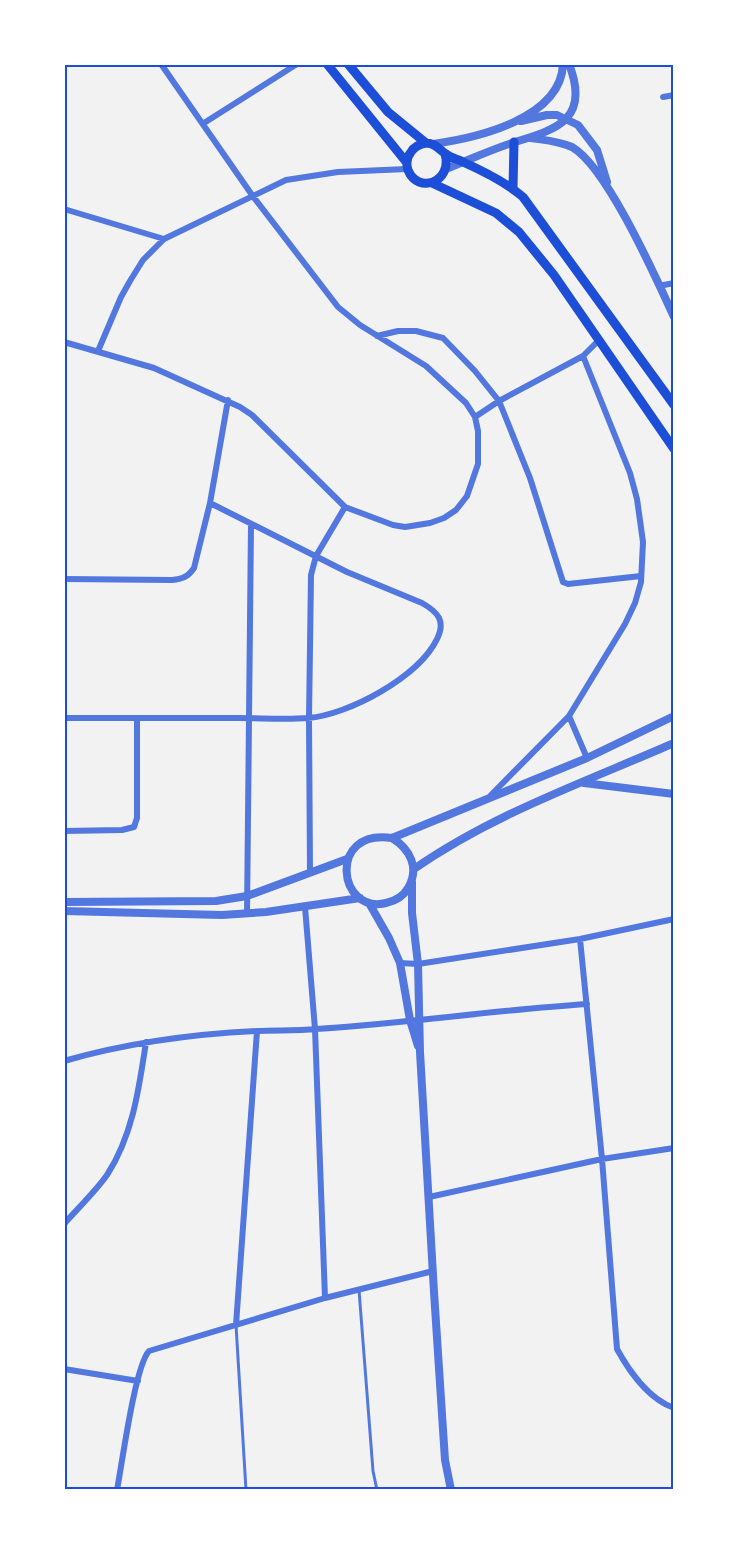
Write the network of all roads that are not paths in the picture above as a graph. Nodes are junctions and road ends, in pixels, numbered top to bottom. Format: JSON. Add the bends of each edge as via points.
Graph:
{"nodes":[{"id":1,"x":161,"y":64,"type":"edge"},
{"id":2,"x":297,"y":64,"type":"edge"},
{"id":3,"x":327,"y":64,"type":"edge"},
{"id":4,"x":348,"y":64,"type":"edge"},
{"id":5,"x":564,"y":64,"type":"edge"},
{"id":6,"x":569,"y":64,"type":"edge"},
{"id":7,"x":674,"y":95,"type":"edge"},
{"id":8,"x":663,"y":97,"type":"dead end"},
{"id":9,"x":567,"y":119,"type":"junction"},
{"id":10,"x":204,"y":123,"type":"junction"},
{"id":11,"x":512,"y":123,"type":"junction"},
{"id":12,"x":531,"y":138,"type":"junction"},
{"id":13,"x":514,"y":142,"type":"junction"},
{"id":14,"x":430,"y":144,"type":"junction"},
{"id":15,"x":445,"y":154,"type":"junction"},
{"id":16,"x":464,"y":162,"type":"junction"},
{"id":17,"x":407,"y":166,"type":"junction"},
{"id":18,"x":446,"y":169,"type":"junction"},
{"id":19,"x":432,"y":183,"type":"junction"},
{"id":20,"x":513,"y":188,"type":"junction"},
{"id":21,"x":608,"y":188,"type":"junction"},
{"id":22,"x":252,"y":195,"type":"junction"},
{"id":23,"x":64,"y":209,"type":"edge"},
{"id":24,"x":164,"y":239,"type":"junction"},
{"id":25,"x":674,"y":283,"type":"edge"},
{"id":26,"x":659,"y":286,"type":"junction"},
{"id":27,"x":674,"y":317,"type":"edge"},
{"id":28,"x":377,"y":336,"type":"junction"},
{"id":29,"x":64,"y":342,"type":"edge"},
{"id":30,"x":598,"y":342,"type":"junction"},
{"id":31,"x":98,"y":351,"type":"junction"},
{"id":32,"x":583,"y":356,"type":"junction"},
{"id":33,"x":228,"y":400,"type":"junction"},
{"id":34,"x":499,"y":401,"type":"junction"},
{"id":35,"x":674,"y":405,"type":"edge"},
{"id":36,"x":475,"y":417,"type":"junction"},
{"id":37,"x":674,"y":449,"type":"edge"},
{"id":38,"x":210,"y":503,"type":"junction"},
{"id":39,"x":345,"y":507,"type":"junction"},
{"id":40,"x":251,"y":524,"type":"junction"},
{"id":41,"x":316,"y":556,"type":"junction"},
{"id":42,"x":642,"y":576,"type":"junction"},
{"id":43,"x":64,"y":579,"type":"edge"},
{"id":44,"x":569,"y":716,"type":"junction"},
{"id":45,"x":674,"y":716,"type":"edge"},
{"id":46,"x":64,"y":718,"type":"edge"},
{"id":47,"x":137,"y":718,"type":"junction"},
{"id":48,"x":249,"y":718,"type":"junction"},
{"id":49,"x":309,"y":718,"type":"junction"},
{"id":50,"x":674,"y":743,"type":"edge"},
{"id":51,"x":586,"y":758,"type":"junction"},
{"id":52,"x":584,"y":783,"type":"junction"},
{"id":53,"x":674,"y":794,"type":"edge"},
{"id":54,"x":488,"y":798,"type":"junction"},
{"id":55,"x":64,"y":831,"type":"edge"},
{"id":56,"x":392,"y":838,"type":"junction"},
{"id":57,"x":348,"y":859,"type":"junction"},
{"id":58,"x":414,"y":869,"type":"junction"},
{"id":59,"x":310,"y":873,"type":"junction"},
{"id":60,"x":412,"y":882,"type":"junction"},
{"id":61,"x":247,"y":896,"type":"junction"},
{"id":62,"x":364,"y":900,"type":"junction"},
{"id":63,"x":64,"y":902,"type":"edge"},
{"id":64,"x":305,"y":907,"type":"junction"},
{"id":65,"x":64,"y":911,"type":"edge"},
{"id":66,"x":248,"y":914,"type":"junction"},
{"id":67,"x":674,"y":919,"type":"edge"},
{"id":68,"x":580,"y":939,"type":"junction"},
{"id":69,"x":400,"y":963,"type":"junction"},
{"id":70,"x":418,"y":964,"type":"junction"},
{"id":71,"x":587,"y":1004,"type":"junction"},
{"id":72,"x":421,"y":1018,"type":"junction"},
{"id":73,"x":410,"y":1020,"type":"junction"},
{"id":74,"x":315,"y":1029,"type":"junction"},
{"id":75,"x":257,"y":1031,"type":"junction"},
{"id":76,"x":146,"y":1042,"type":"junction"},
{"id":77,"x":420,"y":1052,"type":"junction"},
{"id":78,"x":64,"y":1061,"type":"edge"},
{"id":79,"x":674,"y":1148,"type":"edge"},
{"id":80,"x":602,"y":1159,"type":"junction"},
{"id":81,"x":429,"y":1197,"type":"junction"},
{"id":82,"x":64,"y":1224,"type":"edge"},
{"id":83,"x":433,"y":1271,"type":"junction"},
{"id":84,"x":358,"y":1288,"type":"junction"},
{"id":85,"x":325,"y":1298,"type":"junction"},
{"id":86,"x":236,"y":1325,"type":"junction"},
{"id":87,"x":64,"y":1369,"type":"edge"},
{"id":88,"x":138,"y":1381,"type":"junction"},
{"id":89,"x":674,"y":1408,"type":"edge"},
{"id":90,"x":117,"y":1490,"type":"edge"},
{"id":91,"x":246,"y":1490,"type":"edge"},
{"id":92,"x":377,"y":1490,"type":"edge"},
{"id":93,"x":451,"y":1490,"type":"edge"}],
"edges":[{"from":1,"to":10,"type":"street"},
{"from":2,"to":10,"type":"street"},
{"from":3,"to":17,"type":"main road"},
{"from":4,"to":14,"type":"main road","via":[[388,112]]},
{"from":5,"to":11,"type":"street","via":[[552,96]]},
{"from":6,"to":9,"type":"street","via":[[576,96]]},
{"from":7,"to":8,"type":"street"},
{"from":9,"to":11,"type":"street","via":[[548,115]]},
{"from":9,"to":12,"type":"street"},
{"from":9,"to":21,"type":"street","via":[[578,125],[597,150]]},
{"from":10,"to":22,"type":"street"},
{"from":11,"to":14,"type":"street","via":[[463,140]]},
{"from":12,"to":13,"type":"street"},
{"from":12,"to":21,"type":"street","via":[[572,147],[584,156]]},
{"from":13,"to":16,"type":"street"},
{"from":13,"to":20,"type":"main road"},
{"from":14,"to":15,"type":"main road"},
{"from":14,"to":17,"type":"main road","via":[[412,149]]},
{"from":15,"to":16,"type":"main road"},
{"from":15,"to":18,"type":"main road"},
{"from":16,"to":18,"type":"street"},
{"from":16,"to":20,"type":"main road"},
{"from":17,"to":19,"type":"main road","via":[[413,178]]},
{"from":17,"to":22,"type":"street","via":[[286,180]]},
{"from":18,"to":19,"type":"main road"},
{"from":19,"to":30,"type":"main road","via":[[496,213],[519,232],[554,275]]},
{"from":20,"to":35,"type":"main road","via":[[535,211]]},
{"from":21,"to":26,"type":"street"},
{"from":22,"to":24,"type":"street"},
{"from":22,"to":28,"type":"street","via":[[338,307]]},
{"from":23,"to":24,"type":"street"},
{"from":24,"to":31,"type":"street","via":[[143,260],[130,281]]},
{"from":25,"to":26,"type":"street"},
{"from":26,"to":27,"type":"street"},
{"from":28,"to":34,"type":"street","via":[[416,331],[443,339],[476,371]]},
{"from":28,"to":36,"type":"street","via":[[445,381]]},
{"from":29,"to":31,"type":"street"},
{"from":30,"to":32,"type":"street"},
{"from":30,"to":37,"type":"main road"},
{"from":31,"to":33,"type":"street","via":[[165,372]]},
{"from":32,"to":34,"type":"street"},
{"from":32,"to":42,"type":"street","via":[[630,473],[643,542]]},
{"from":33,"to":38,"type":"street"},
{"from":33,"to":39,"type":"street","via":[[252,415]]},
{"from":34,"to":36,"type":"street"},
{"from":34,"to":42,"type":"street","via":[[530,478],[563,582]]},
{"from":36,"to":39,"type":"street","via":[[478,464],[467,496],[450,514],[430,523],[405,527]]},
{"from":38,"to":40,"type":"street"},
{"from":38,"to":43,"type":"street","via":[[194,568],[185,577]]},
{"from":39,"to":41,"type":"street"},
{"from":40,"to":41,"type":"street"},
{"from":40,"to":48,"type":"street"},
{"from":41,"to":49,"type":"street","via":[[311,575]]},
{"from":41,"to":49,"type":"street","via":[[434,609],[441,624],[433,648],[381,693]]},
{"from":42,"to":44,"type":"street","via":[[625,624]]},
{"from":44,"to":51,"type":"street"},
{"from":44,"to":54,"type":"street"},
{"from":45,"to":51,"type":"street"},
{"from":46,"to":47,"type":"street"},
{"from":47,"to":48,"type":"street"},
{"from":47,"to":55,"type":"street","via":[[134,827]]},
{"from":48,"to":49,"type":"street"},
{"from":48,"to":61,"type":"street"},
{"from":49,"to":59,"type":"street"},
{"from":50,"to":52,"type":"street"},
{"from":51,"to":54,"type":"street"},
{"from":52,"to":53,"type":"street"},
{"from":52,"to":58,"type":"street","via":[[494,820]]},
{"from":54,"to":56,"type":"street"},
{"from":56,"to":57,"type":"street","via":[[365,839]]},
{"from":56,"to":58,"type":"street","via":[[408,850]]},
{"from":57,"to":59,"type":"street"},
{"from":57,"to":62,"type":"street","via":[[347,880]]},
{"from":58,"to":60,"type":"street"},
{"from":59,"to":61,"type":"street"},
{"from":60,"to":62,"type":"street","via":[[394,901],[382,904]]},
{"from":60,"to":70,"type":"street"},
{"from":61,"to":63,"type":"street","via":[[216,901]]},
{"from":61,"to":66,"type":"street"},
{"from":62,"to":64,"type":"street"},
{"from":62,"to":69,"type":"street"},
{"from":64,"to":66,"type":"street"},
{"from":64,"to":74,"type":"street"},
{"from":65,"to":66,"type":"street"},
{"from":67,"to":68,"type":"street"},
{"from":68,"to":70,"type":"street"},
{"from":68,"to":71,"type":"street"},
{"from":69,"to":70,"type":"street"},
{"from":69,"to":73,"type":"street"},
{"from":70,"to":72,"type":"street"},
{"from":71,"to":72,"type":"street"},
{"from":71,"to":80,"type":"street"},
{"from":72,"to":73,"type":"street"},
{"from":72,"to":77,"type":"street"},
{"from":73,"to":74,"type":"street"},
{"from":73,"to":77,"type":"street"},
{"from":74,"to":75,"type":"street"},
{"from":74,"to":85,"type":"street"},
{"from":75,"to":76,"type":"street"},
{"from":75,"to":86,"type":"street"},
{"from":76,"to":78,"type":"street"},
{"from":76,"to":82,"type":"street","via":[[125,1143],[106,1177]]},
{"from":77,"to":81,"type":"street"},
{"from":79,"to":80,"type":"street"},
{"from":80,"to":81,"type":"street"},
{"from":80,"to":89,"type":"street","via":[[617,1349],[649,1391]]},
{"from":81,"to":83,"type":"street"},
{"from":83,"to":84,"type":"street"},
{"from":83,"to":93,"type":"street","via":[[445,1460]]},
{"from":84,"to":85,"type":"street"},
{"from":84,"to":92,"type":"lane"},
{"from":85,"to":86,"type":"street"},
{"from":86,"to":88,"type":"street","via":[[149,1351]]},
{"from":86,"to":91,"type":"lane"},
{"from":87,"to":88,"type":"street"},
{"from":88,"to":90,"type":"street"}]}
